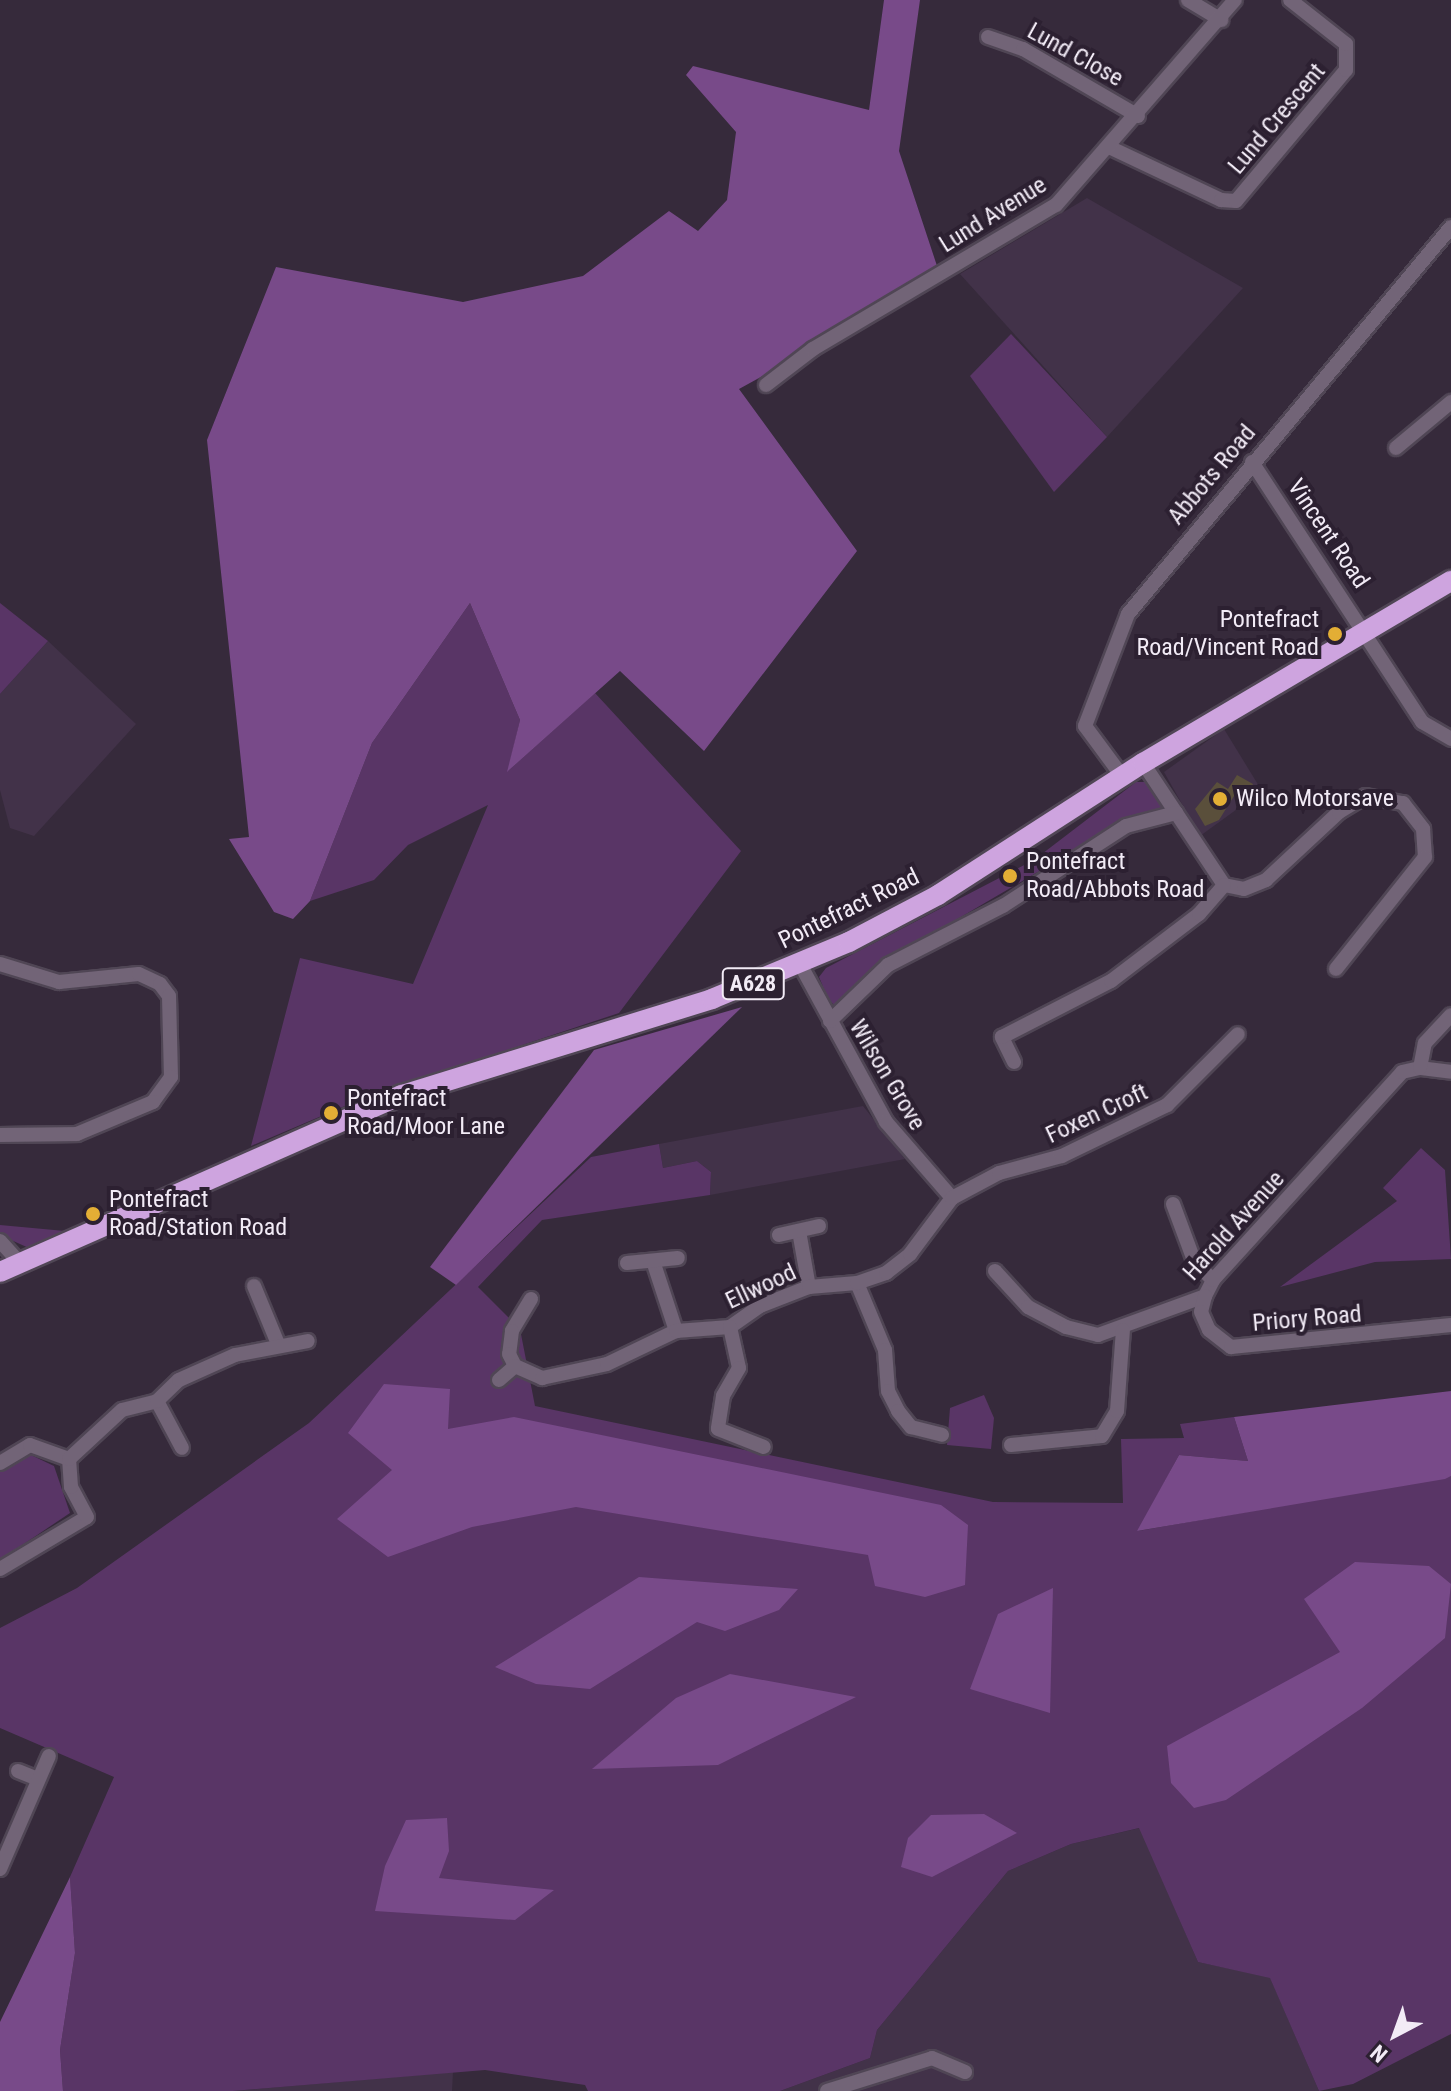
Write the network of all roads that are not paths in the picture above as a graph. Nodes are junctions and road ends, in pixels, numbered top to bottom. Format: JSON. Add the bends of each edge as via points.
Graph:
{"nodes":[{"id":1,"x":1188,"y":0,"type":"edge"},
{"id":2,"x":1235,"y":0,"type":"edge"},
{"id":3,"x":1290,"y":0,"type":"edge"},
{"id":4,"x":1221,"y":20,"type":"junction"},
{"id":5,"x":988,"y":37,"type":"dead end"},
{"id":6,"x":1138,"y":116,"type":"junction"},
{"id":7,"x":1111,"y":148,"type":"junction"},
{"id":8,"x":1451,"y":227,"type":"edge"},
{"id":9,"x":766,"y":385,"type":"dead end"},
{"id":10,"x":1451,"y":402,"type":"edge"},
{"id":11,"x":1396,"y":448,"type":"dead end"},
{"id":12,"x":1252,"y":462,"type":"junction"},
{"id":13,"x":1451,"y":581,"type":"edge"},
{"id":14,"x":1367,"y":631,"type":"junction"},
{"id":15,"x":1451,"y":739,"type":"edge"},
{"id":16,"x":1143,"y":763,"type":"junction"},
{"id":17,"x":1122,"y":776,"type":"junction"},
{"id":18,"x":1176,"y":813,"type":"junction"},
{"id":19,"x":1224,"y":885,"type":"junction"},
{"id":20,"x":0,"y":964,"type":"edge"},
{"id":21,"x":800,"y":964,"type":"junction"},
{"id":22,"x":1336,"y":969,"type":"dead end"},
{"id":23,"x":1451,"y":1015,"type":"edge"},
{"id":24,"x":830,"y":1021,"type":"junction"},
{"id":25,"x":1238,"y":1034,"type":"dead end"},
{"id":26,"x":1014,"y":1062,"type":"dead end"},
{"id":27,"x":1420,"y":1068,"type":"junction"},
{"id":28,"x":1451,"y":1072,"type":"edge"},
{"id":29,"x":0,"y":1135,"type":"edge"},
{"id":30,"x":952,"y":1198,"type":"junction"},
{"id":31,"x":1173,"y":1204,"type":"dead end"},
{"id":32,"x":819,"y":1226,"type":"dead end"},
{"id":33,"x":799,"y":1231,"type":"junction"},
{"id":34,"x":779,"y":1235,"type":"dead end"},
{"id":35,"x":0,"y":1241,"type":"edge"},
{"id":36,"x":678,"y":1258,"type":"dead end"},
{"id":37,"x":653,"y":1261,"type":"junction"},
{"id":38,"x":20,"y":1263,"type":"junction"},
{"id":39,"x":627,"y":1263,"type":"dead end"},
{"id":40,"x":995,"y":1271,"type":"dead end"},
{"id":41,"x":0,"y":1272,"type":"edge"},
{"id":42,"x":1213,"y":1280,"type":"junction"},
{"id":43,"x":857,"y":1283,"type":"junction"},
{"id":44,"x":254,"y":1286,"type":"dead end"},
{"id":45,"x":809,"y":1287,"type":"junction"},
{"id":46,"x":1205,"y":1296,"type":"junction"},
{"id":47,"x":531,"y":1299,"type":"dead end"},
{"id":48,"x":1451,"y":1325,"type":"edge"},
{"id":49,"x":730,"y":1327,"type":"junction"},
{"id":50,"x":1123,"y":1330,"type":"junction"},
{"id":51,"x":676,"y":1331,"type":"junction"},
{"id":52,"x":308,"y":1341,"type":"dead end"},
{"id":53,"x":278,"y":1344,"type":"junction"},
{"id":54,"x":515,"y":1366,"type":"junction"},
{"id":55,"x":499,"y":1380,"type":"dead end"},
{"id":56,"x":157,"y":1401,"type":"junction"},
{"id":57,"x":942,"y":1435,"type":"dead end"},
{"id":58,"x":1011,"y":1445,"type":"dead end"},
{"id":59,"x":764,"y":1447,"type":"dead end"},
{"id":60,"x":182,"y":1448,"type":"dead end"},
{"id":61,"x":69,"y":1459,"type":"junction"},
{"id":62,"x":0,"y":1463,"type":"edge"},
{"id":63,"x":0,"y":1569,"type":"edge"},
{"id":64,"x":49,"y":1756,"type":"dead end"},
{"id":65,"x":18,"y":1771,"type":"dead end"},
{"id":66,"x":35,"y":1778,"type":"junction"},
{"id":67,"x":0,"y":1869,"type":"edge"},
{"id":68,"x":965,"y":2072,"type":"dead end"},
{"id":69,"x":827,"y":2091,"type":"edge"}],
"edges":[{"from":1,"to":4,"type":"street"},
{"from":2,"to":4,"type":"street","name":"Lund Avenue"},
{"from":3,"to":7,"type":"street","name":"Lund Crescent","via":[[1346,44],[1346,70],[1236,201],[1221,200]]},
{"from":4,"to":6,"type":"street","name":"Lund Avenue"},
{"from":5,"to":6,"type":"street","name":"Lund Close","via":[[1023,49]]},
{"from":6,"to":7,"type":"street","name":"Lund Avenue"},
{"from":7,"to":9,"type":"street","name":"Lund Avenue","via":[[1056,205],[813,349]]},
{"from":8,"to":12,"type":"street","name":"Abbots Road"},
{"from":10,"to":11,"type":"street"},
{"from":12,"to":14,"type":"street","name":"Vincent Road"},
{"from":12,"to":17,"type":"street","name":"Abbots Road","via":[[1145,589],[1113,642],[1085,726]]},
{"from":13,"to":14,"type":"highway","name":"Pontefract Road","number":"A628"},
{"from":14,"to":15,"type":"street","name":"Vincent Road","via":[[1422,722]]},
{"from":14,"to":16,"type":"highway","name":"Pontefract Road","number":"A628"},
{"from":16,"to":17,"type":"highway","name":"Pontefract Road","number":"A628"},
{"from":16,"to":18,"type":"street"},
{"from":17,"to":21,"type":"highway","name":"Pontefract Road","number":"A628","via":[[938,895]]},
{"from":18,"to":19,"type":"street"},
{"from":18,"to":24,"type":"street","via":[[1126,826],[1003,906],[888,965]]},
{"from":19,"to":22,"type":"street","via":[[1244,889],[1266,880],[1339,812],[1366,796],[1403,803],[1423,829],[1425,857]]},
{"from":19,"to":26,"type":"street","via":[[1199,914],[1111,981],[1002,1037]]},
{"from":20,"to":29,"type":"street","via":[[59,982],[139,974],[160,984],[169,996],[171,1077],[153,1102],[77,1134]]},
{"from":21,"to":24,"type":"street","name":"Wilson Grove"},
{"from":21,"to":38,"type":"highway","name":"Pontefract Road","number":"A628","via":[[712,999],[402,1095]]},
{"from":23,"to":27,"type":"street","via":[[1425,1043]]},
{"from":24,"to":30,"type":"street","name":"Wilson Grove","via":[[886,1122]]},
{"from":25,"to":30,"type":"street","name":"Foxen Croft","via":[[1167,1105],[1062,1156],[999,1173]]},
{"from":27,"to":28,"type":"street"},
{"from":27,"to":42,"type":"street","name":"Harold Avenue","via":[[1402,1072]]},
{"from":30,"to":43,"type":"street","name":"Ellwood","via":[[910,1254],[886,1273]]},
{"from":31,"to":42,"type":"street","via":[[1195,1263]]},
{"from":32,"to":33,"type":"street"},
{"from":33,"to":34,"type":"street"},
{"from":33,"to":45,"type":"street"},
{"from":35,"to":38,"type":"street"},
{"from":36,"to":37,"type":"street"},
{"from":37,"to":39,"type":"street"},
{"from":37,"to":51,"type":"street"},
{"from":38,"to":41,"type":"highway","name":"Pontefract Road","number":"A628"},
{"from":40,"to":50,"type":"street","name":"Harold Avenue","via":[[1028,1307],[1066,1327],[1098,1335]]},
{"from":42,"to":46,"type":"street","name":"Harold Avenue"},
{"from":43,"to":45,"type":"street","name":"Ellwood"},
{"from":43,"to":57,"type":"street","via":[[885,1350],[888,1391],[898,1423]]},
{"from":44,"to":53,"type":"street"},
{"from":45,"to":49,"type":"street","name":"Ellwood","via":[[760,1306]]},
{"from":46,"to":48,"type":"street","name":"Priory Road","via":[[1201,1312],[1209,1330],[1231,1347]]},
{"from":46,"to":50,"type":"street","name":"Harold Avenue"},
{"from":47,"to":54,"type":"street","via":[[512,1331],[509,1354]]},
{"from":49,"to":51,"type":"street","name":"Ellwood"},
{"from":49,"to":59,"type":"street","via":[[739,1368],[723,1396],[718,1429]]},
{"from":50,"to":58,"type":"street","via":[[1117,1411],[1102,1436]]},
{"from":51,"to":54,"type":"street","name":"Ellwood","via":[[594,1367],[542,1378]]},
{"from":52,"to":53,"type":"street"},
{"from":53,"to":56,"type":"street","via":[[235,1355],[179,1380]]},
{"from":54,"to":55,"type":"street"},
{"from":56,"to":60,"type":"street"},
{"from":56,"to":61,"type":"street","via":[[122,1410]]},
{"from":61,"to":62,"type":"street","via":[[30,1445]]},
{"from":61,"to":63,"type":"street","via":[[71,1487],[87,1517]]},
{"from":64,"to":66,"type":"street"},
{"from":65,"to":66,"type":"street"},
{"from":66,"to":67,"type":"street"},
{"from":68,"to":69,"type":"street","via":[[932,2058]]}]}
